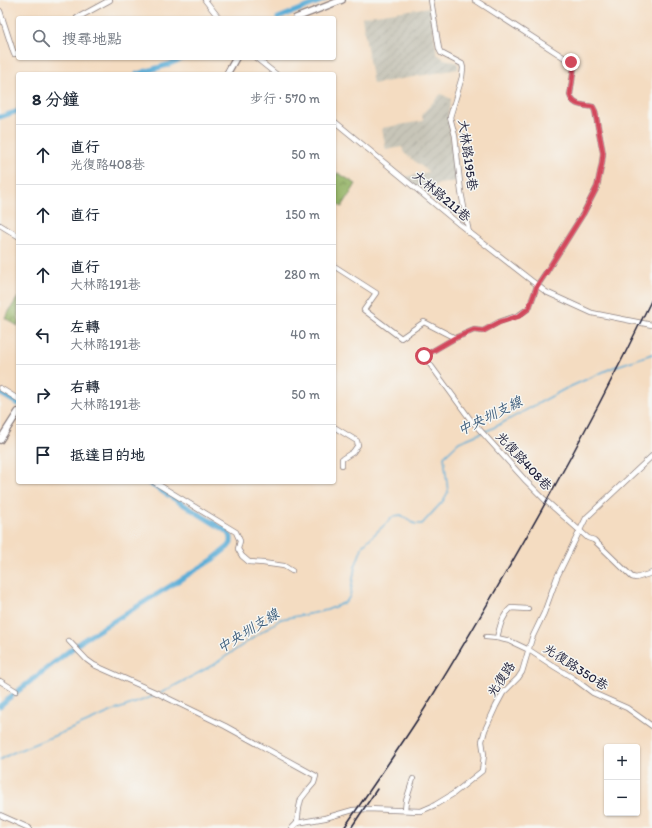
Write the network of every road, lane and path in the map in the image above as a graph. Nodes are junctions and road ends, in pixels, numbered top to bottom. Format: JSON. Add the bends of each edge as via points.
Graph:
{"nodes":[{"id":1,"x":110,"y":0,"type":"edge"},
{"id":2,"x":205,"y":0,"type":"edge"},
{"id":3,"x":342,"y":0,"type":"edge"},
{"id":4,"x":431,"y":0,"type":"edge"},
{"id":5,"x":475,"y":0,"type":"edge"},
{"id":6,"x":0,"y":11,"type":"edge"},
{"id":7,"x":81,"y":16,"type":"edge"},
{"id":8,"x":217,"y":16,"type":"edge"},
{"id":9,"x":301,"y":16,"type":"edge"},
{"id":10,"x":16,"y":54,"type":"edge"},
{"id":11,"x":235,"y":60,"type":"edge"},
{"id":12,"x":258,"y":60,"type":"edge"},
{"id":13,"x":227,"y":72,"type":"edge"},
{"id":14,"x":274,"y":72,"type":"edge"},
{"id":15,"x":336,"y":123,"type":"edge"},
{"id":16,"x":0,"y":225,"type":"edge"},
{"id":17,"x":469,"y":233,"type":"junction"},
{"id":18,"x":16,"y":235,"type":"edge"},
{"id":19,"x":336,"y":267,"type":"edge"},
{"id":20,"x":537,"y":286,"type":"junction"},
{"id":21,"x":652,"y":325,"type":"edge"},
{"id":22,"x":455,"y":338,"type":"junction"},
{"id":23,"x":0,"y":388,"type":"edge"},
{"id":24,"x":16,"y":398,"type":"edge"},
{"id":25,"x":16,"y":415,"type":"edge"},
{"id":26,"x":336,"y":428,"type":"edge"},
{"id":27,"x":0,"y":440,"type":"edge"},
{"id":28,"x":652,"y":456,"type":"edge"},
{"id":29,"x":342,"y":465,"type":"dead end"},
{"id":30,"x":157,"y":484,"type":"edge"},
{"id":31,"x":579,"y":530,"type":"junction"},
{"id":32,"x":292,"y":571,"type":"dead end"},
{"id":33,"x":652,"y":573,"type":"edge"},
{"id":34,"x":528,"y":609,"type":"dead end"},
{"id":35,"x":486,"y":638,"type":"dead end"},
{"id":36,"x":496,"y":638,"type":"junction"},
{"id":37,"x":70,"y":641,"type":"dead end"},
{"id":38,"x":529,"y":650,"type":"junction"},
{"id":39,"x":0,"y":681,"type":"edge"},
{"id":40,"x":16,"y":691,"type":"dead end"},
{"id":41,"x":652,"y":726,"type":"edge"},
{"id":42,"x":414,"y":779,"type":"dead end"},
{"id":43,"x":405,"y":810,"type":"junction"},
{"id":44,"x":0,"y":815,"type":"edge"},
{"id":45,"x":294,"y":826,"type":"edge"},
{"id":46,"x":29,"y":828,"type":"edge"}],
"edges":[{"from":1,"to":7,"type":"street"},
{"from":2,"to":8,"type":"street"},
{"from":3,"to":9,"type":"street"},
{"from":4,"to":17,"type":"street","name":"大林路195巷","via":[[439,49],[441,53],[462,64],[463,68],[450,117]]},
{"from":5,"to":20,"type":"street","via":[[571,62],[574,67],[571,99],[575,104],[593,107],[595,111],[603,153],[597,187],[583,214]]},
{"from":6,"to":10,"type":"street","via":[[14,54]]},
{"from":11,"to":13,"type":"street"},
{"from":12,"to":14,"type":"street"},
{"from":15,"to":17,"type":"street","name":"大林路211巷"},
{"from":16,"to":18,"type":"street"},
{"from":17,"to":20,"type":"street","name":"大林路211巷"},
{"from":19,"to":22,"type":"street","via":[[376,293],[364,310],[401,338],[424,322]]},
{"from":20,"to":21,"type":"street","name":"大林路211巷","via":[[592,313]]},
{"from":20,"to":22,"type":"street","via":[[529,308],[519,316],[483,331],[474,330]]},
{"from":22,"to":31,"type":"street","name":"光復路408巷","via":[[424,356],[470,419],[526,481]]},
{"from":23,"to":24,"type":"street"},
{"from":25,"to":27,"type":"street"},
{"from":26,"to":29,"type":"street","via":[[357,441],[358,445],[342,459]]},
{"from":28,"to":31,"type":"street","name":"光復路","via":[[586,518]]},
{"from":30,"to":32,"type":"street","via":[[236,532],[240,541],[238,549],[249,562],[284,566]]},
{"from":31,"to":33,"type":"street","name":"光復路408巷","via":[[594,540],[632,577]]},
{"from":31,"to":38,"type":"street","name":"光復路","via":[[557,577]]},
{"from":34,"to":36,"type":"street","via":[[511,608],[505,614]]},
{"from":35,"to":36,"type":"street","name":"光復路350巷"},
{"from":36,"to":38,"type":"street","name":"光復路350巷"},
{"from":37,"to":45,"type":"street","via":[[94,665],[225,726],[316,776],[314,783],[301,799]]},
{"from":38,"to":41,"type":"street","name":"光復路350巷","via":[[593,693],[627,708]]},
{"from":38,"to":43,"type":"street","name":"光復路","via":[[522,672],[503,693],[486,730],[482,741],[482,771],[435,805],[421,811]]},
{"from":39,"to":40,"type":"street"},
{"from":42,"to":43,"type":"street"},
{"from":43,"to":45,"type":"street","name":"光復路","via":[[353,810]]},
{"from":44,"to":46,"type":"street"}]}
